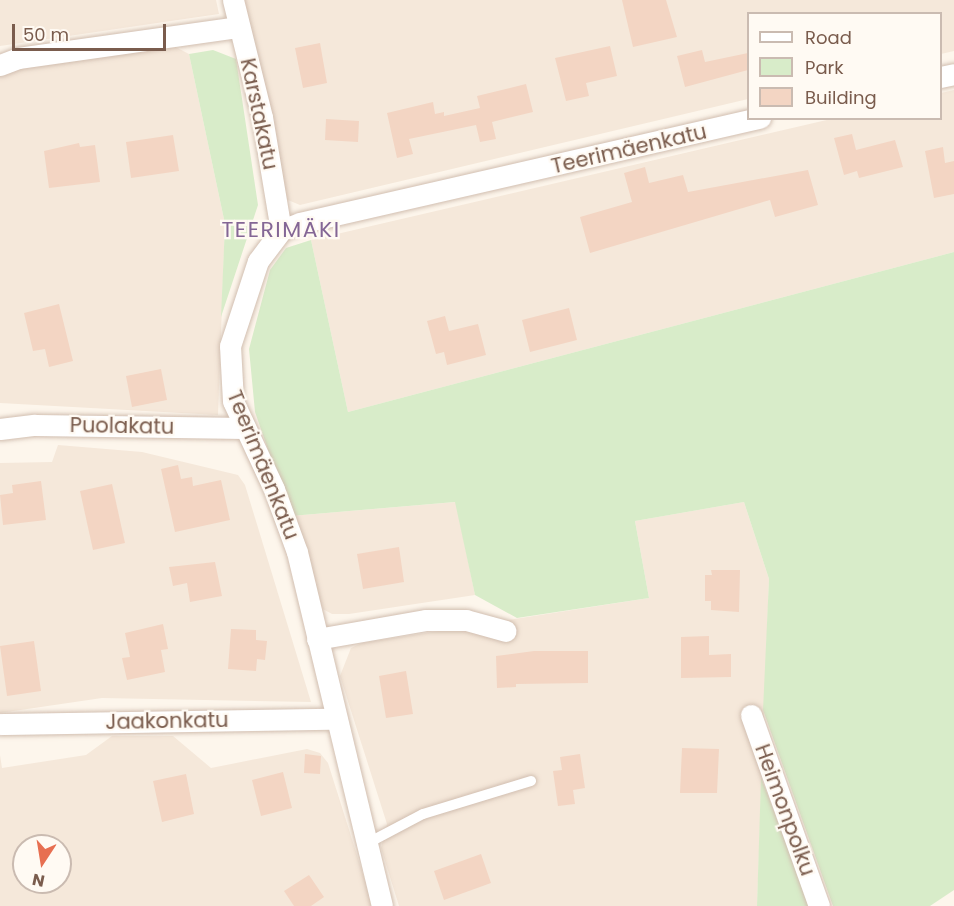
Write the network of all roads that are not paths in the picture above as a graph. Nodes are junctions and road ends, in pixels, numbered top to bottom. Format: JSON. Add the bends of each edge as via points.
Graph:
{"nodes":[{"id":1,"x":233,"y":0,"type":"edge"},
{"id":2,"x":239,"y":27,"type":"junction"},
{"id":3,"x":0,"y":65,"type":"edge"},
{"id":4,"x":751,"y":120,"type":"edge"},
{"id":5,"x":281,"y":230,"type":"junction"},
{"id":6,"x":244,"y":428,"type":"junction"},
{"id":7,"x":0,"y":429,"type":"edge"},
{"id":8,"x":506,"y":631,"type":"dead end"},
{"id":9,"x":317,"y":639,"type":"junction"},
{"id":10,"x":751,"y":715,"type":"dead end"},
{"id":11,"x":335,"y":719,"type":"junction"},
{"id":12,"x":0,"y":724,"type":"edge"},
{"id":13,"x":531,"y":781,"type":"dead end"},
{"id":14,"x":366,"y":844,"type":"junction"},
{"id":15,"x":382,"y":906,"type":"edge"},
{"id":16,"x":819,"y":906,"type":"edge"}],
"edges":[{"from":1,"to":2,"type":"street","name":"Karstakatu"},
{"from":2,"to":3,"type":"street","via":[[18,58]]},
{"from":2,"to":5,"type":"street","name":"Karstakatu","via":[[262,117]]},
{"from":4,"to":5,"type":"street","name":"Teerimäenkatu"},
{"from":5,"to":6,"type":"street","name":"Teerimäenkatu","via":[[258,261],[230,346],[233,401]]},
{"from":6,"to":7,"type":"street","name":"Puolakatu","via":[[34,425]]},
{"from":6,"to":9,"type":"street","name":"Teerimäenkatu","via":[[287,520]]},
{"from":8,"to":9,"type":"street","via":[[466,620],[426,620]]},
{"from":9,"to":11,"type":"street","name":"Teerimäenkatu"},
{"from":10,"to":16,"type":"street","name":"Heimonpolku"},
{"from":11,"to":12,"type":"street","name":"Jaakonkatu"},
{"from":11,"to":14,"type":"street","name":"Teerimäenkatu"},
{"from":13,"to":14,"type":"lane","via":[[423,814]]},
{"from":14,"to":15,"type":"street","name":"Teerimäenkatu"}]}
